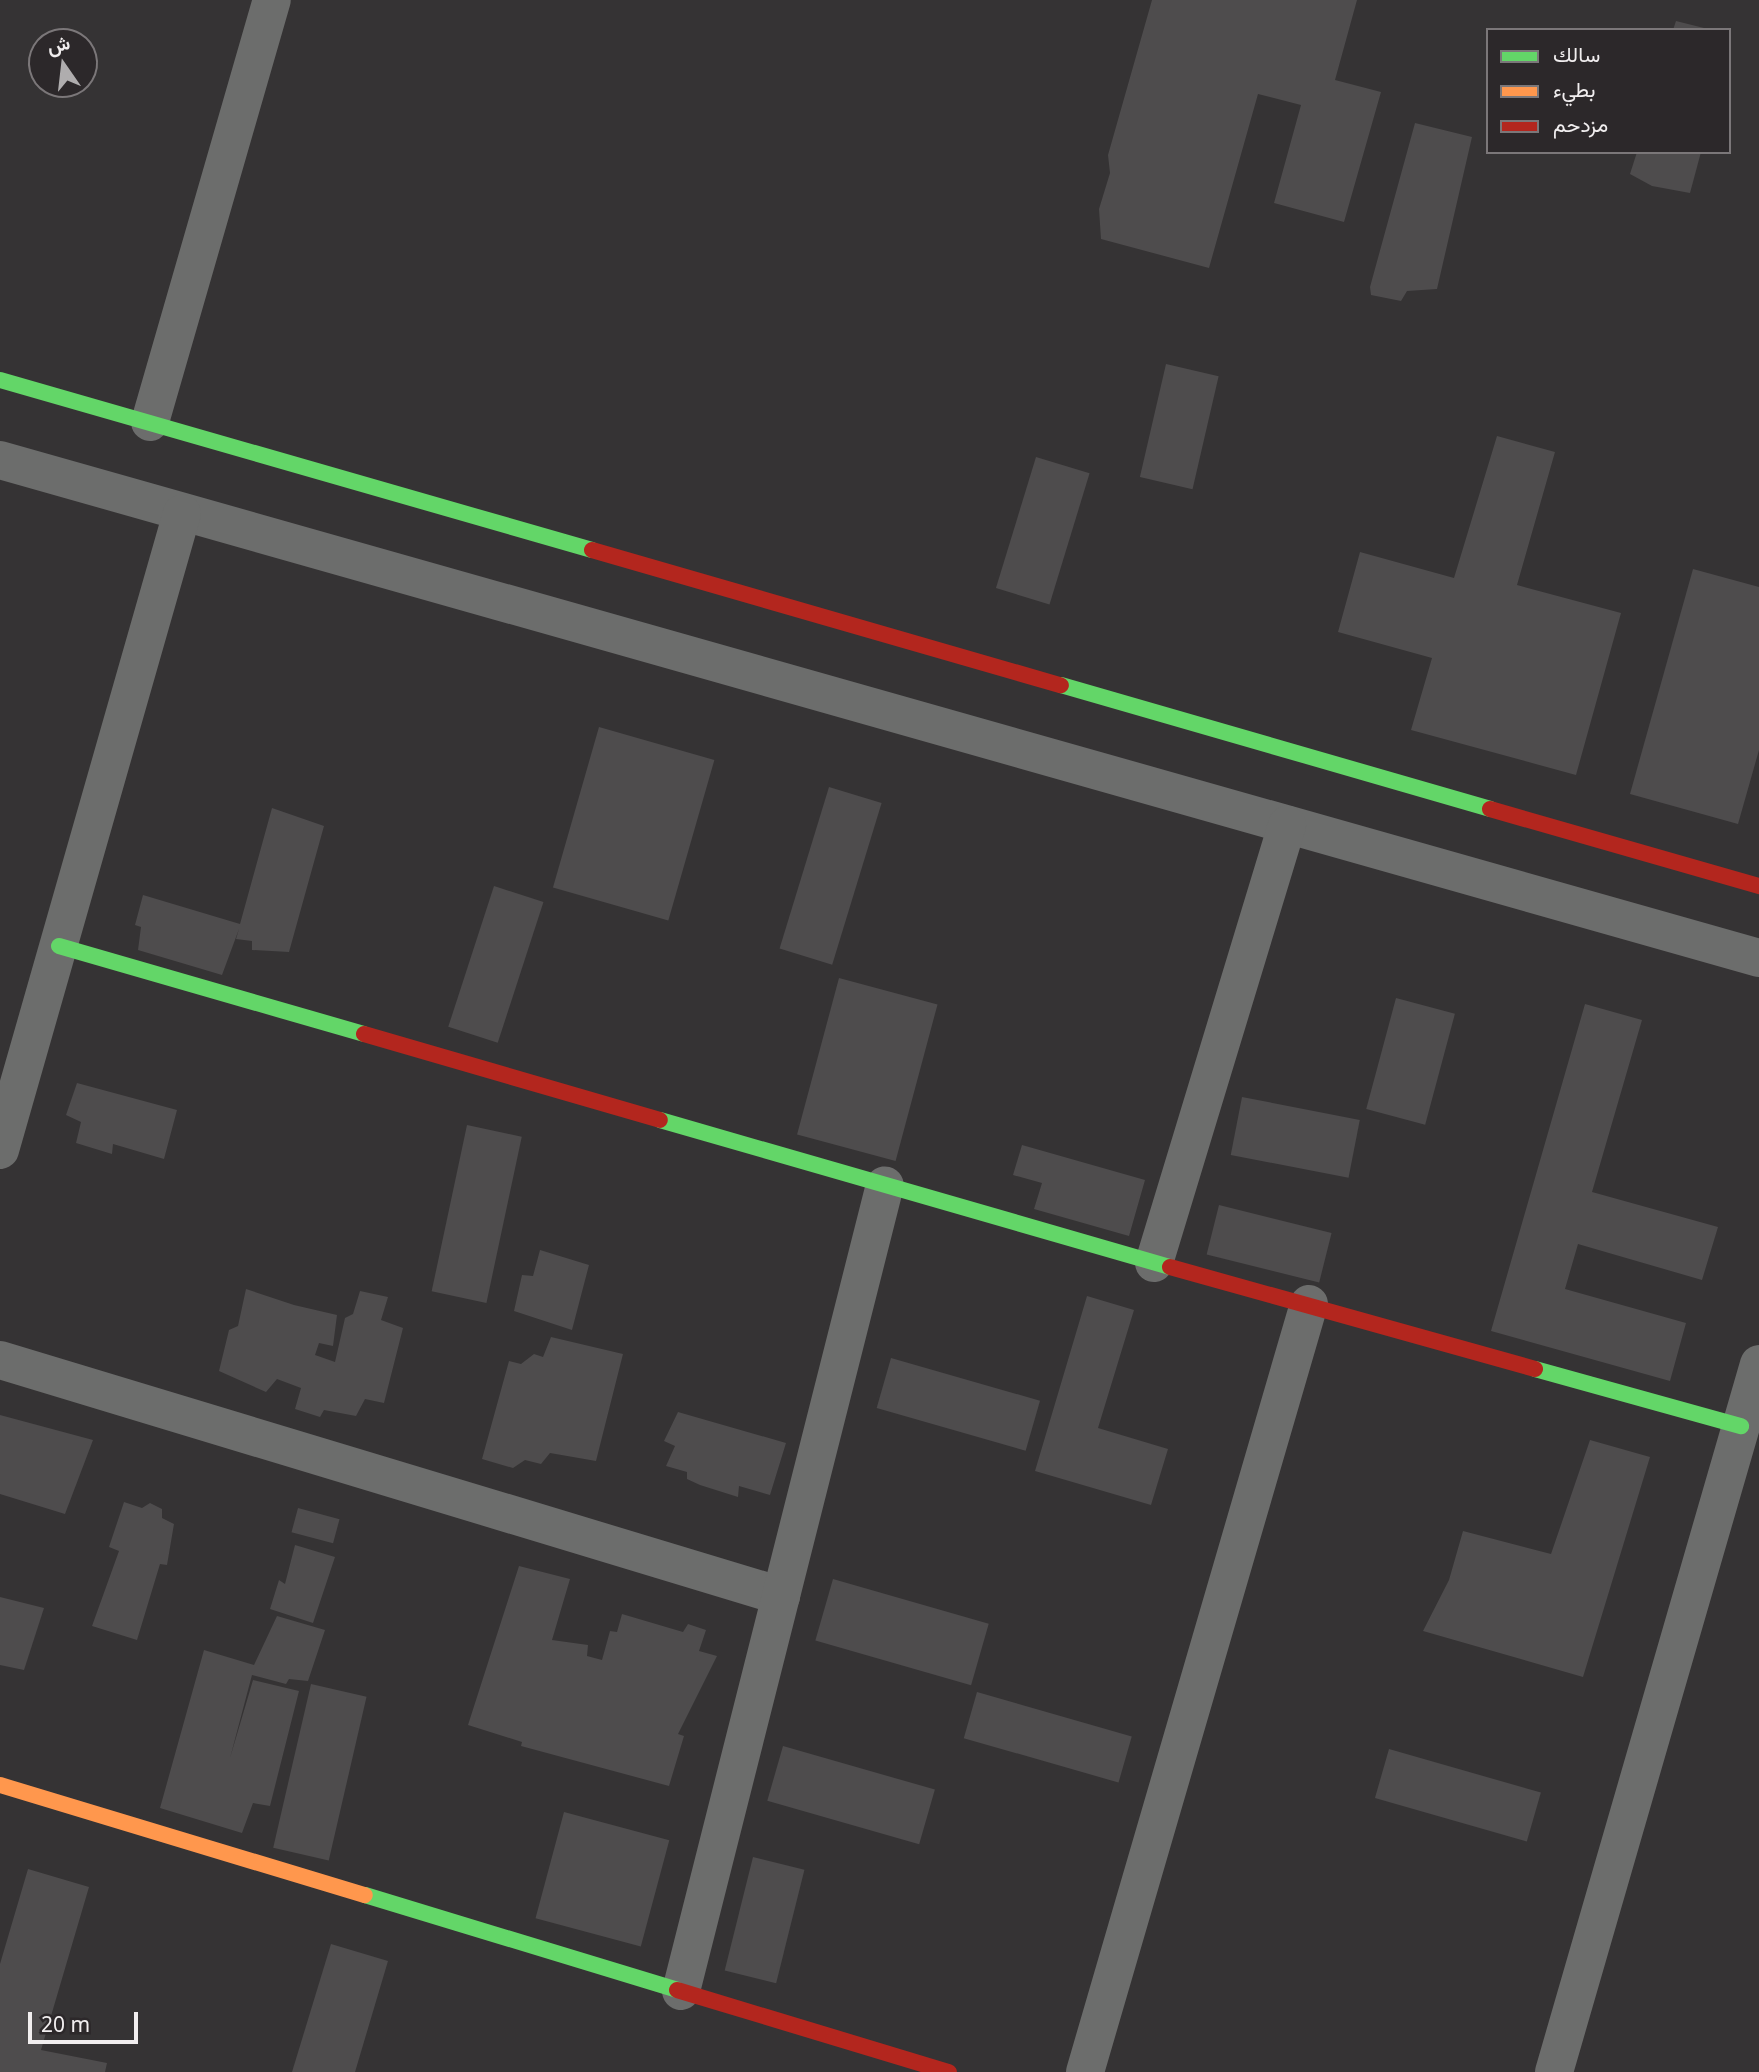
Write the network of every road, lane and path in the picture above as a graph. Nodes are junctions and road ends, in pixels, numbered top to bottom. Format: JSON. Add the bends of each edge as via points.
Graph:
{"nodes":[{"id":1,"x":272,"y":0,"type":"edge"},
{"id":2,"x":0,"y":380,"type":"edge"},
{"id":3,"x":150,"y":422,"type":"junction"},
{"id":4,"x":0,"y":460,"type":"edge"},
{"id":5,"x":182,"y":513,"type":"junction"},
{"id":6,"x":1287,"y":825,"type":"junction"},
{"id":7,"x":1759,"y":886,"type":"edge"},
{"id":8,"x":59,"y":946,"type":"junction"},
{"id":9,"x":1759,"y":958,"type":"edge"},
{"id":10,"x":0,"y":1150,"type":"edge"},
{"id":11,"x":885,"y":1185,"type":"junction"},
{"id":12,"x":1154,"y":1262,"type":"junction"},
{"id":13,"x":1309,"y":1304,"type":"junction"},
{"id":14,"x":0,"y":1360,"type":"edge"},
{"id":15,"x":1759,"y":1364,"type":"edge"},
{"id":16,"x":1741,"y":1426,"type":"junction"},
{"id":17,"x":781,"y":1596,"type":"junction"},
{"id":18,"x":0,"y":1784,"type":"edge"},
{"id":19,"x":681,"y":1991,"type":"junction"},
{"id":20,"x":949,"y":2072,"type":"edge"},
{"id":21,"x":1085,"y":2072,"type":"edge"},
{"id":22,"x":1555,"y":2072,"type":"edge"}],
"edges":[{"from":1,"to":3,"type":"street"},
{"from":2,"to":3,"type":"street"},
{"from":3,"to":7,"type":"street"},
{"from":4,"to":5,"type":"street"},
{"from":5,"to":6,"type":"street"},
{"from":5,"to":8,"type":"street"},
{"from":6,"to":9,"type":"street"},
{"from":6,"to":12,"type":"street"},
{"from":8,"to":10,"type":"street"},
{"from":8,"to":11,"type":"street"},
{"from":11,"to":12,"type":"street"},
{"from":11,"to":17,"type":"street"},
{"from":12,"to":13,"type":"street"},
{"from":13,"to":16,"type":"street"},
{"from":13,"to":21,"type":"street"},
{"from":14,"to":17,"type":"street"},
{"from":15,"to":16,"type":"street"},
{"from":16,"to":22,"type":"street"},
{"from":17,"to":19,"type":"street"},
{"from":18,"to":19,"type":"street"},
{"from":19,"to":20,"type":"street"}]}
